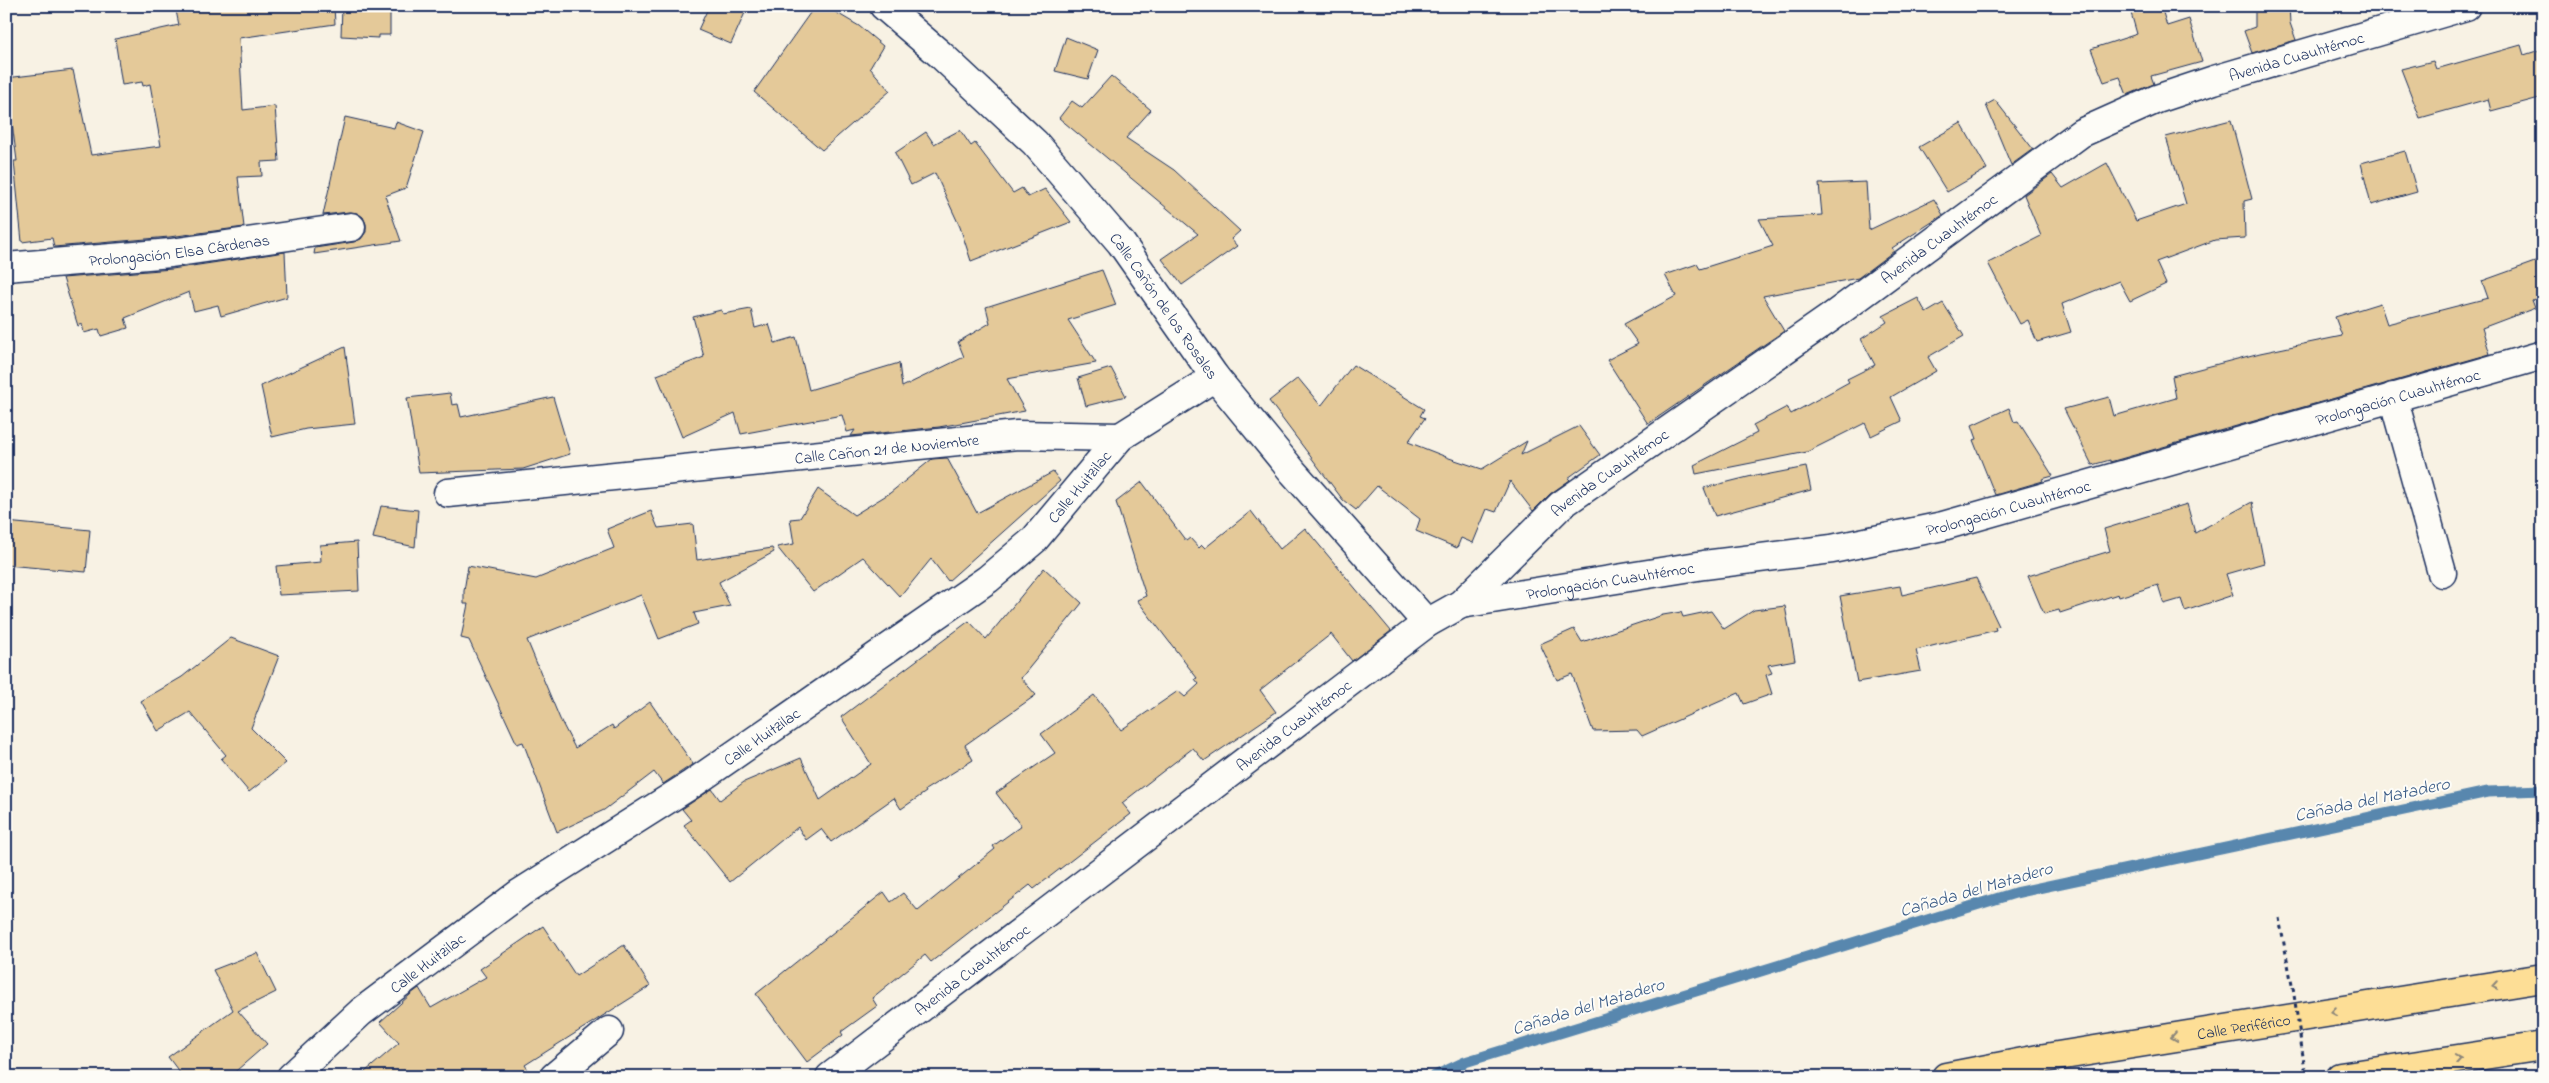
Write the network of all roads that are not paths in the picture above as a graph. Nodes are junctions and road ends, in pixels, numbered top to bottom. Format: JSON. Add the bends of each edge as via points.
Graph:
{"nodes":[{"id":1,"x":884,"y":6,"type":"edge"},
{"id":2,"x":2466,"y":6,"type":"edge"},
{"id":3,"x":351,"y":227,"type":"dead end"},
{"id":4,"x":6,"y":268,"type":"edge"},
{"id":5,"x":2543,"y":355,"type":"edge"},
{"id":6,"x":1215,"y":376,"type":"junction"},
{"id":7,"x":2393,"y":397,"type":"junction"},
{"id":8,"x":1120,"y":437,"type":"junction"},
{"id":9,"x":448,"y":493,"type":"dead end"},
{"id":10,"x":2442,"y":573,"type":"dead end"},
{"id":11,"x":1460,"y":604,"type":"junction"},
{"id":12,"x":1427,"y":623,"type":"junction"},
{"id":13,"x":2543,"y":978,"type":"edge"},
{"id":14,"x":609,"y":1030,"type":"dead end"},
{"id":15,"x":2543,"y":1046,"type":"edge"},
{"id":16,"x":291,"y":1077,"type":"edge"},
{"id":17,"x":554,"y":1077,"type":"edge"},
{"id":18,"x":830,"y":1077,"type":"edge"},
{"id":19,"x":1946,"y":1077,"type":"edge"},
{"id":20,"x":2340,"y":1077,"type":"edge"}],
"edges":[{"from":1,"to":6,"type":"street","name":"Calle Cañón de los Rosales","via":[[1035,143],[1121,243]]},
{"from":2,"to":11,"type":"street","name":"Avenida Cuauhtémoc","via":[[2214,80],[2157,99],[2081,133],[1830,318],[1561,505]]},
{"from":3,"to":4,"type":"street","name":"Prolongación Elsa Cárdenas","via":[[171,253]]},
{"from":5,"to":7,"type":"street","name":"Prolongación Cuauhtémoc"},
{"from":6,"to":8,"type":"street","name":"Calle Huitzilac"},
{"from":6,"to":12,"type":"street","name":"Calle Cañón de los Rosales","via":[[1293,472]]},
{"from":7,"to":10,"type":"street"},
{"from":7,"to":11,"type":"street","name":"Prolongación Cuauhtémoc","via":[[1943,526],[1832,550],[1704,565]]},
{"from":8,"to":9,"type":"street","name":"Calle Cañon 21 de Noviembre","via":[[1017,435]]},
{"from":8,"to":16,"type":"street","name":"Calle Huitzilac","via":[[1034,540],[988,579],[692,784],[520,893],[361,1012]]},
{"from":11,"to":12,"type":"street","name":"Avenida Cuauhtémoc"},
{"from":12,"to":18,"type":"street","name":"Avenida Cuauhtémoc"},
{"from":13,"to":19,"type":"highway","name":"Calle Periférico","one_way":true,"via":[[2039,1059]]},
{"from":14,"to":17,"type":"street"},
{"from":20,"to":15,"type":"highway","one_way":true}]}
